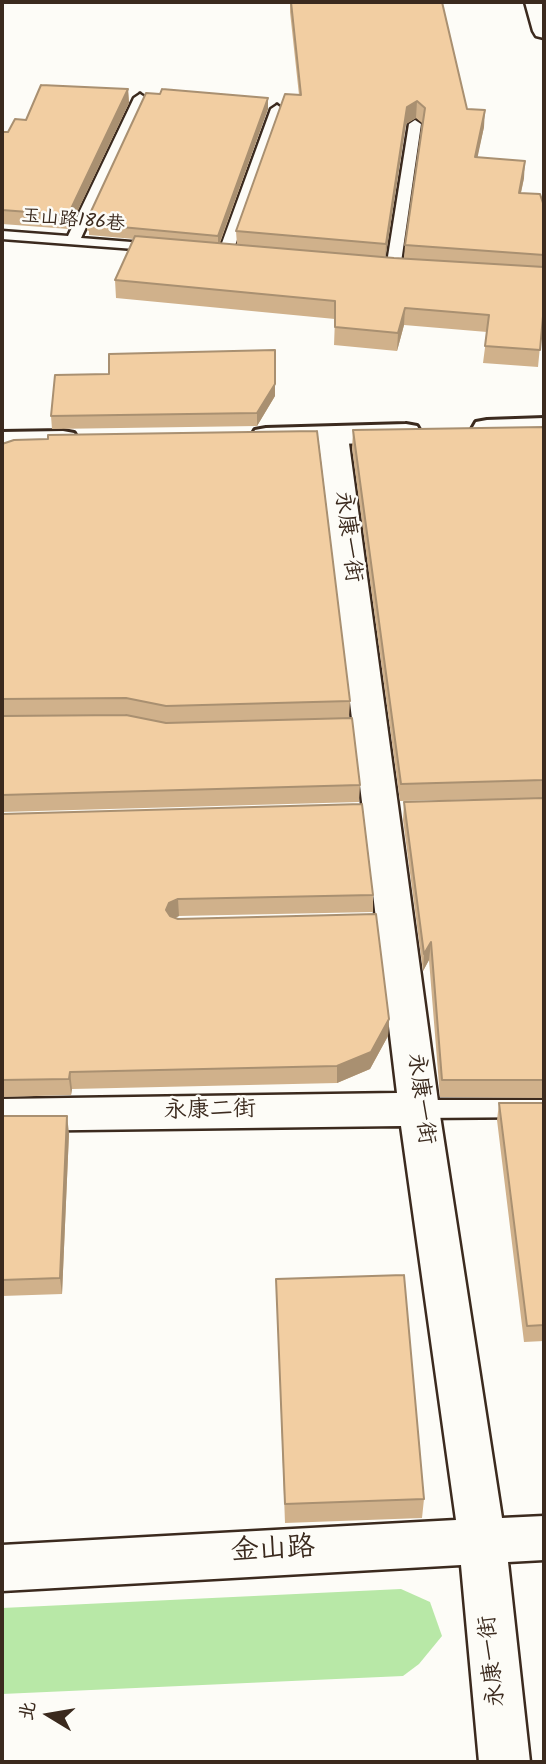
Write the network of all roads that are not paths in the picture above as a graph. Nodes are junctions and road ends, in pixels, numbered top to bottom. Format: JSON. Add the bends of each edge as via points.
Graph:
{"nodes":[{"id":1,"x":536,"y":2,"type":"edge"},
{"id":2,"x":544,"y":31,"type":"edge"},
{"id":3,"x":139,"y":98,"type":"dead end"},
{"id":4,"x":277,"y":109,"type":"edge"},
{"id":5,"x":415,"y":124,"type":"edge"},
{"id":6,"x":2,"y":235,"type":"edge"},
{"id":7,"x":73,"y":240,"type":"junction"},
{"id":8,"x":169,"y":249,"type":"edge"},
{"id":9,"x":224,"y":254,"type":"edge"},
{"id":10,"x":393,"y":269,"type":"edge"},
{"id":11,"x":544,"y":427,"type":"edge"},
{"id":12,"x":333,"y":436,"type":"junction"},
{"id":13,"x":236,"y":437,"type":"edge"},
{"id":14,"x":98,"y":440,"type":"edge"},
{"id":15,"x":2,"y":441,"type":"edge"},
{"id":16,"x":419,"y":1109,"type":"junction"},
{"id":17,"x":544,"y":1109,"type":"edge"},
{"id":18,"x":2,"y":1115,"type":"edge"},
{"id":19,"x":544,"y":1538,"type":"edge"},
{"id":20,"x":482,"y":1540,"type":"junction"},
{"id":21,"x":2,"y":1568,"type":"edge"},
{"id":22,"x":505,"y":1762,"type":"edge"}],
"edges":[{"from":1,"to":2,"type":"street"},
{"from":3,"to":7,"type":"lane"},
{"from":4,"to":9,"type":"lane"},
{"from":5,"to":10,"type":"lane"},
{"from":6,"to":7,"type":"lane","name":"玉山路186巷"},
{"from":7,"to":8,"type":"lane","name":"玉山路186巷"},
{"from":11,"to":12,"type":"street"},
{"from":12,"to":13,"type":"street"},
{"from":12,"to":16,"type":"street","name":"永康一街","via":[[363,726],[383,811],[390,921]]},
{"from":14,"to":15,"type":"street"},
{"from":16,"to":17,"type":"lane"},
{"from":16,"to":18,"type":"street","name":"永康二街"},
{"from":16,"to":20,"type":"street","name":"永康一街"},
{"from":19,"to":20,"type":"street","name":"金山路"},
{"from":20,"to":21,"type":"street","name":"金山路"},
{"from":20,"to":22,"type":"street","name":"永康一街"}]}
